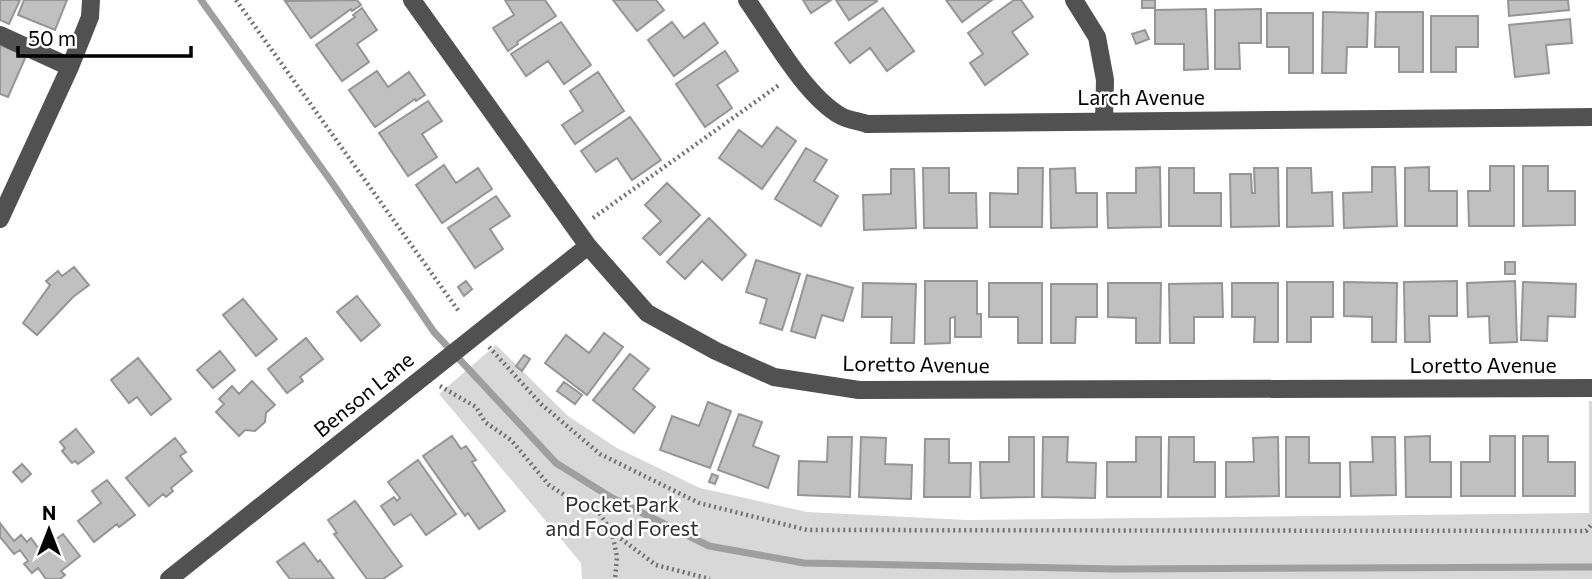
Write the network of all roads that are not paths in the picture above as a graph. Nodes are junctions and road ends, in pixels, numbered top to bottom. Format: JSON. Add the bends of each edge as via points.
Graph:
{"nodes":[{"id":1,"x":91,"y":0,"type":"edge"},
{"id":2,"x":412,"y":0,"type":"edge"},
{"id":3,"x":747,"y":0,"type":"edge"},
{"id":4,"x":1074,"y":0,"type":"edge"},
{"id":5,"x":0,"y":35,"type":"edge"},
{"id":6,"x":70,"y":67,"type":"junction"},
{"id":7,"x":1592,"y":117,"type":"edge"},
{"id":8,"x":1104,"y":120,"type":"junction"},
{"id":9,"x":0,"y":219,"type":"edge"},
{"id":10,"x":588,"y":246,"type":"junction"},
{"id":11,"x":1592,"y":388,"type":"edge"},
{"id":12,"x":169,"y":579,"type":"edge"}],
"edges":[{"from":1,"to":6,"type":"street","via":[[90,17]]},
{"from":2,"to":10,"type":"street","name":"Loretto Avenue"},
{"from":3,"to":8,"type":"street","name":"Larch Avenue","via":[[820,100],[842,117],[867,124]]},
{"from":4,"to":8,"type":"street","via":[[1097,37],[1105,80]]},
{"from":5,"to":6,"type":"street"},
{"from":6,"to":9,"type":"street"},
{"from":7,"to":8,"type":"street","name":"Larch Avenue"},
{"from":10,"to":11,"type":"street","name":"Loretto Avenue","via":[[647,313],[716,351],[774,377],[859,390]]},
{"from":10,"to":12,"type":"street","name":"Benson Lane","via":[[483,340],[433,369]]}]}
